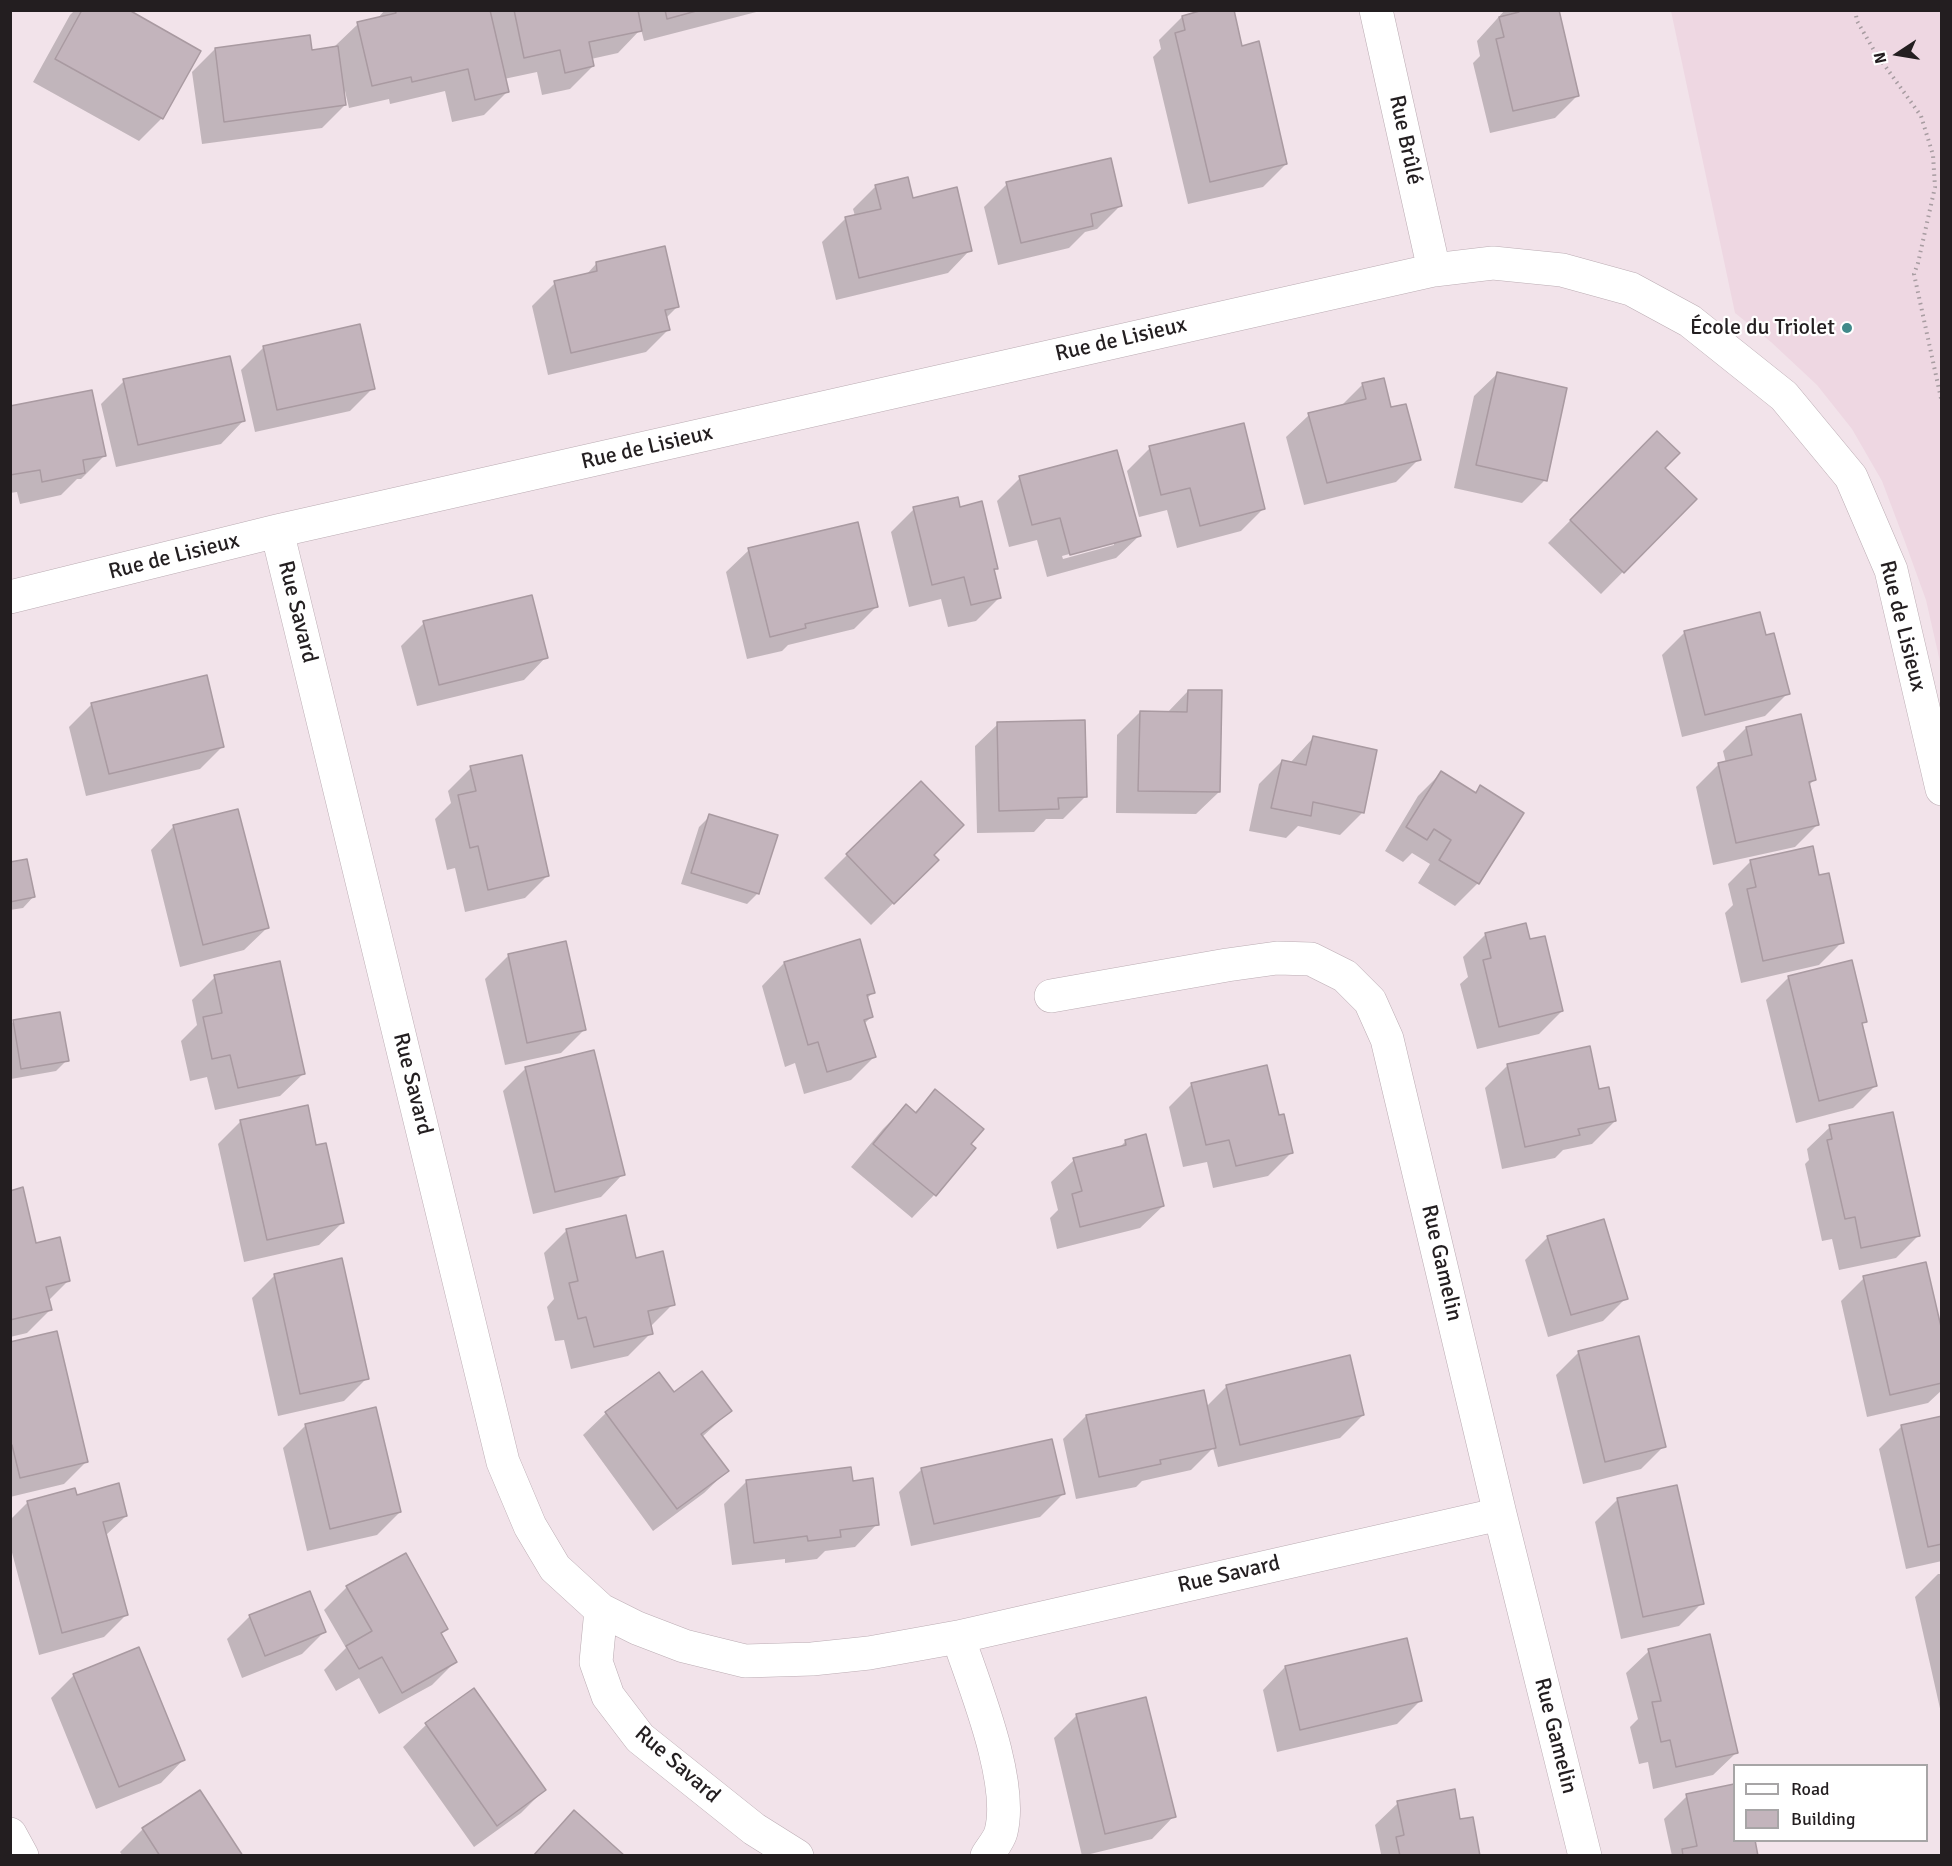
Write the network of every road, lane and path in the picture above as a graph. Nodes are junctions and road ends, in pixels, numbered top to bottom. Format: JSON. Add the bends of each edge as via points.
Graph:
{"nodes":[{"id":1,"x":1376,"y":10,"type":"edge"},
{"id":2,"x":1855,"y":10,"type":"edge"},
{"id":3,"x":1434,"y":270,"type":"junction"},
{"id":4,"x":1941,"y":403,"type":"edge"},
{"id":5,"x":277,"y":531,"type":"junction"},
{"id":6,"x":10,"y":597,"type":"edge"},
{"id":7,"x":1941,"y":789,"type":"edge"},
{"id":8,"x":1051,"y":996,"type":"dead end"},
{"id":9,"x":1500,"y":1514,"type":"junction"},
{"id":10,"x":601,"y":1610,"type":"junction"},
{"id":11,"x":958,"y":1637,"type":"junction"},
{"id":12,"x":10,"y":1834,"type":"edge"},
{"id":13,"x":22,"y":1856,"type":"edge"},
{"id":14,"x":797,"y":1856,"type":"edge"},
{"id":15,"x":987,"y":1856,"type":"edge"},
{"id":16,"x":1585,"y":1856,"type":"edge"}],
"edges":[{"from":1,"to":3,"type":"street","name":"Rue Brûlé"},
{"from":2,"to":4,"type":"path","via":[[1875,52],[1922,116],[1933,155],[1935,187],[1914,274]]},
{"from":3,"to":5,"type":"street","name":"Rue de Lisieux"},
{"from":3,"to":7,"type":"street","name":"Rue de Lisieux","via":[[1493,263],[1550,268],[1631,289],[1690,321],[1784,396],[1851,477],[1891,570]]},
{"from":5,"to":6,"type":"street","name":"Rue de Lisieux"},
{"from":5,"to":10,"type":"street","name":"Rue Savard","via":[[503,1462],[530,1526],[555,1568]]},
{"from":8,"to":9,"type":"street","name":"Rue Gamelin","via":[[1277,958],[1311,959],[1345,976],[1370,1001],[1387,1039]]},
{"from":9,"to":11,"type":"street","name":"Rue Savard"},
{"from":9,"to":16,"type":"street","name":"Rue Gamelin"},
{"from":10,"to":11,"type":"street","name":"Rue Savard","via":[[684,1646],[745,1661],[869,1653]]},
{"from":10,"to":14,"type":"street","name":"Rue Savard","via":[[596,1662],[608,1696],[640,1738],[754,1829]]},
{"from":11,"to":15,"type":"street","via":[[997,1757],[1005,1798],[1001,1834]]},
{"from":12,"to":13,"type":"street"}]}
